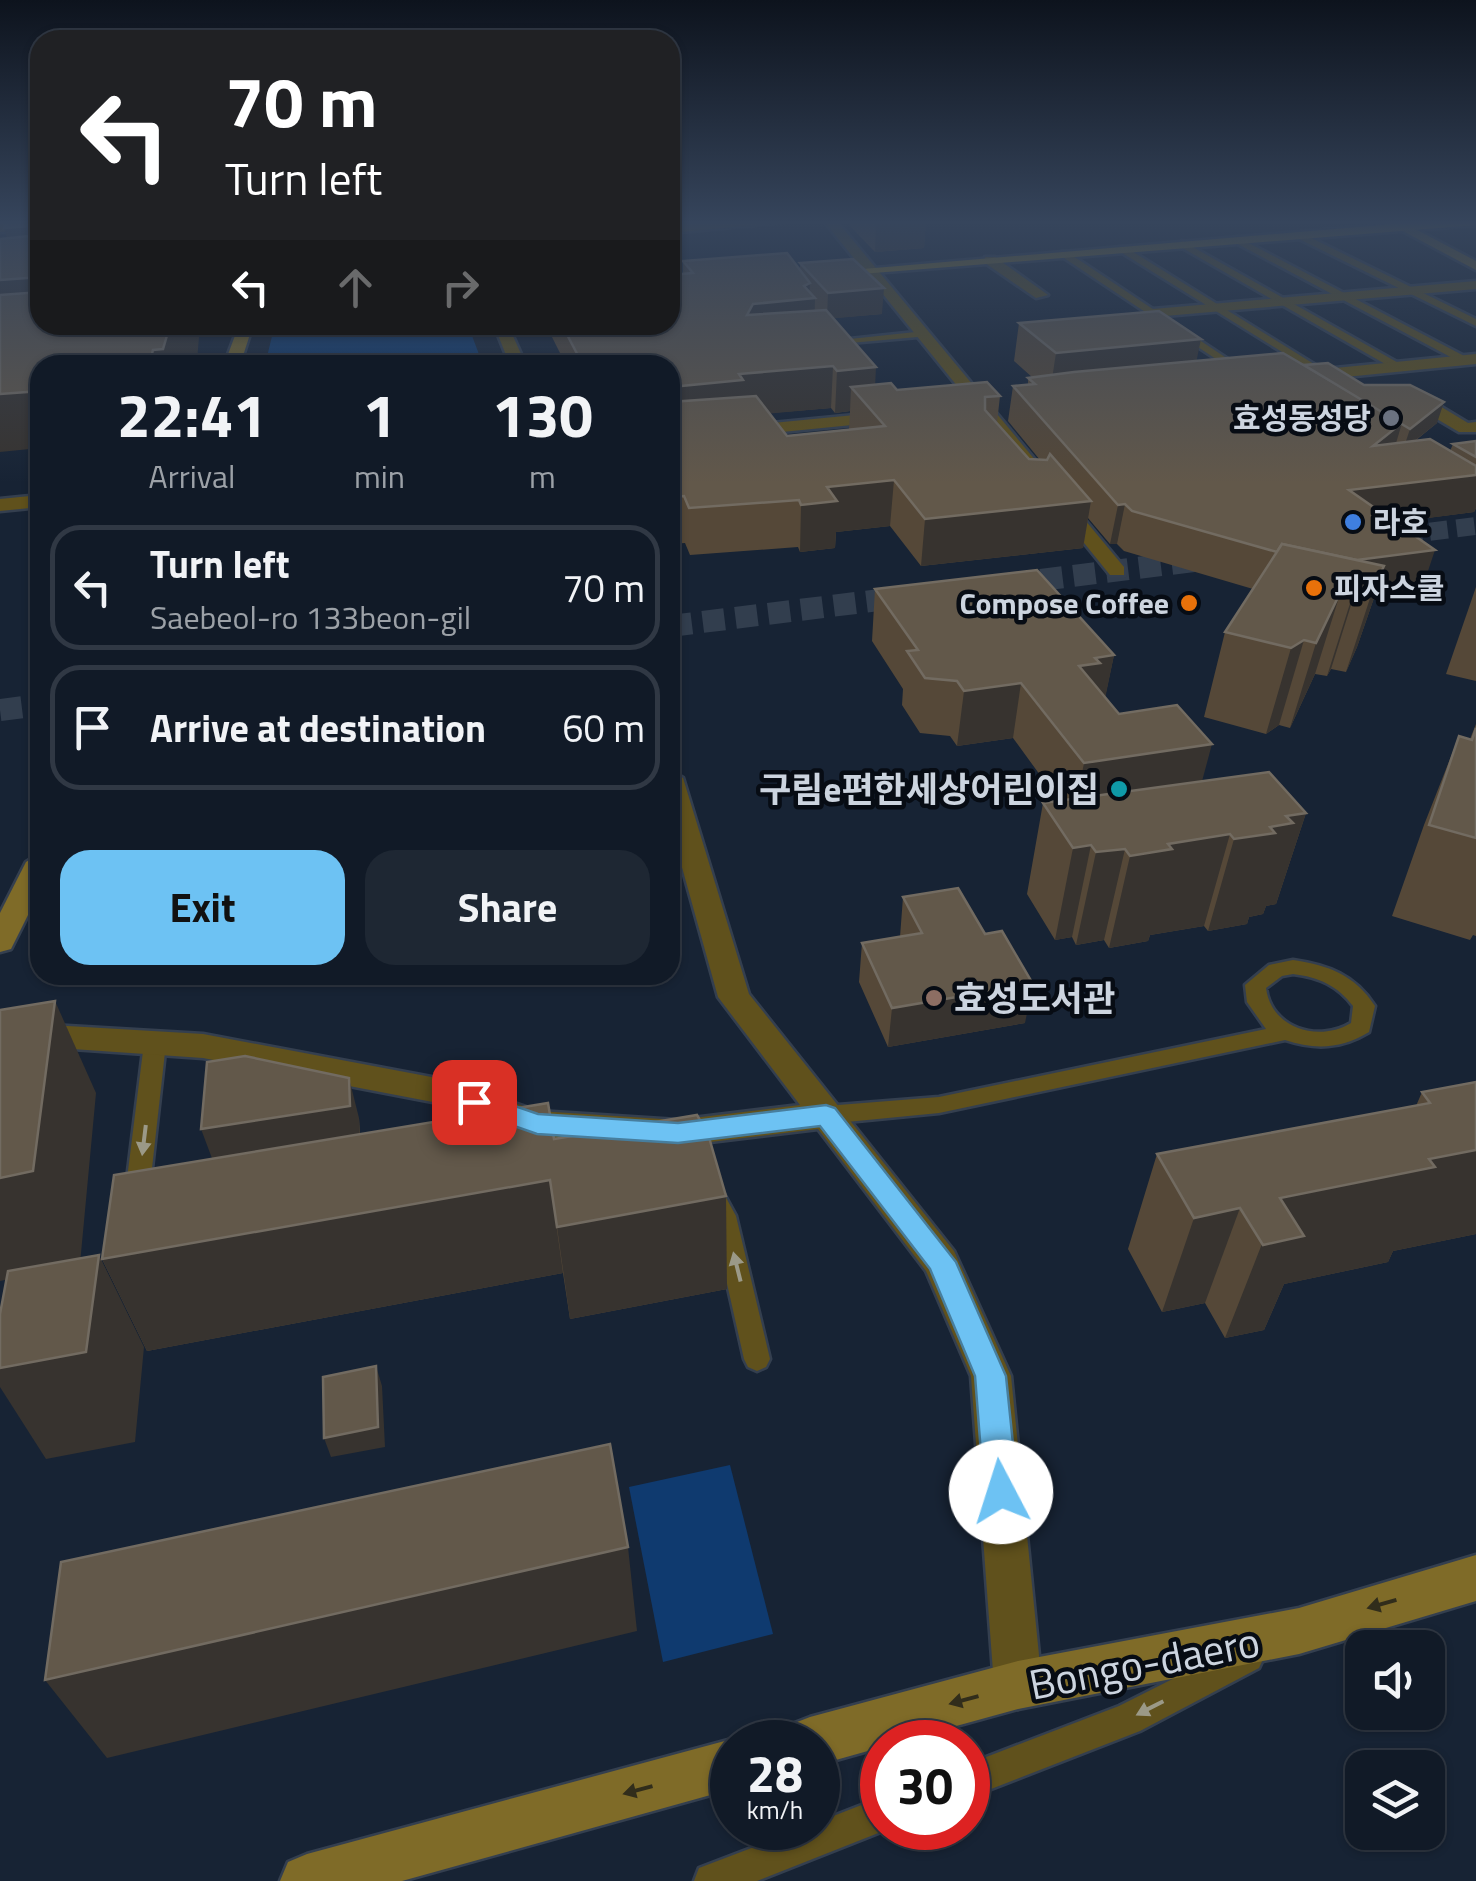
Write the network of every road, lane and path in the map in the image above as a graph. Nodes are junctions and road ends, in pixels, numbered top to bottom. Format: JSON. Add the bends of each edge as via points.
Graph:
{"nodes":[{"id":1,"x":903,"y":308,"type":"edge"},
{"id":2,"x":1145,"y":308,"type":"edge"},
{"id":3,"x":1208,"y":308,"type":"edge"},
{"id":4,"x":1217,"y":308,"type":"edge"},
{"id":5,"x":1295,"y":308,"type":"edge"},
{"id":6,"x":1366,"y":308,"type":"edge"},
{"id":7,"x":1444,"y":308,"type":"edge"},
{"id":8,"x":1153,"y":313,"type":"junction"},
{"id":9,"x":1476,"y":324,"type":"edge"},
{"id":10,"x":825,"y":329,"type":"edge"},
{"id":11,"x":925,"y":334,"type":"junction"},
{"id":12,"x":836,"y":342,"type":"junction"},
{"id":13,"x":820,"y":343,"type":"edge"},
{"id":14,"x":848,"y":355,"type":"edge"},
{"id":15,"x":1470,"y":360,"type":"edge"},
{"id":16,"x":1398,"y":367,"type":"junction"},
{"id":17,"x":1366,"y":370,"type":"junction"},
{"id":18,"x":1326,"y":374,"type":"junction"},
{"id":19,"x":1292,"y":377,"type":"edge"},
{"id":20,"x":1256,"y":381,"type":"joint"},
{"id":21,"x":1217,"y":384,"type":"edge"},
{"id":22,"x":1005,"y":406,"type":"dead end"},
{"id":23,"x":986,"y":407,"type":"junction"},
{"id":24,"x":896,"y":411,"type":"edge"},
{"id":25,"x":951,"y":411,"type":"edge"},
{"id":26,"x":1470,"y":428,"type":"edge"},
{"id":27,"x":680,"y":437,"type":"edge"},
{"id":28,"x":989,"y":447,"type":"edge"},
{"id":29,"x":30,"y":501,"type":"edge"},
{"id":30,"x":0,"y":504,"type":"edge"},
{"id":31,"x":1073,"y":516,"type":"junction"},
{"id":32,"x":1117,"y":571,"type":"dead end"},
{"id":33,"x":680,"y":812,"type":"edge"},
{"id":34,"x":30,"y":882,"type":"edge"},
{"id":35,"x":0,"y":942,"type":"edge"},
{"id":36,"x":1287,"y":1032,"type":"junction"},
{"id":37,"x":0,"y":1034,"type":"edge"},
{"id":38,"x":155,"y":1044,"type":"junction"},
{"id":39,"x":826,"y":1115,"type":"junction"},
{"id":40,"x":698,"y":1185,"type":"edge"},
{"id":41,"x":134,"y":1222,"type":"edge"},
{"id":42,"x":757,"y":1359,"type":"dead end"},
{"id":43,"x":1476,"y":1578,"type":"edge"},
{"id":44,"x":1299,"y":1632,"type":"junction"},
{"id":45,"x":1018,"y":1685,"type":"junction"},
{"id":46,"x":840,"y":1734,"type":"edge"},
{"id":47,"x":710,"y":1770,"type":"edge"},
{"id":48,"x":990,"y":1772,"type":"edge"},
{"id":49,"x":860,"y":1823,"type":"edge"},
{"id":50,"x":307,"y":1881,"type":"edge"},
{"id":51,"x":712,"y":1881,"type":"edge"}],
"edges":[{"from":1,"to":11,"type":"street"},
{"from":2,"to":8,"type":"lane"},
{"from":3,"to":8,"type":"street"},
{"from":4,"to":18,"type":"lane"},
{"from":5,"to":16,"type":"lane"},
{"from":6,"to":15,"type":"lane"},
{"from":7,"to":9,"type":"lane"},
{"from":8,"to":20,"type":"lane"},
{"from":10,"to":12,"type":"lane"},
{"from":11,"to":12,"type":"lane"},
{"from":11,"to":23,"type":"street"},
{"from":12,"to":13,"type":"lane"},
{"from":12,"to":14,"type":"lane"},
{"from":15,"to":16,"type":"street"},
{"from":16,"to":17,"type":"street"},
{"from":17,"to":18,"type":"street"},
{"from":17,"to":26,"type":"street"},
{"from":18,"to":19,"type":"street"},
{"from":20,"to":21,"type":"street"},
{"from":22,"to":23,"type":"street"},
{"from":23,"to":25,"type":"street"},
{"from":23,"to":31,"type":"street"},
{"from":24,"to":27,"type":"street"},
{"from":28,"to":31,"type":"street","via":[[1052,519]]},
{"from":29,"to":30,"type":"street"},
{"from":31,"to":32,"type":"street"},
{"from":33,"to":39,"type":"street","via":[[734,997]]},
{"from":34,"to":35,"type":"main road"},
{"from":36,"to":36,"type":"lane","via":[[1339,1040],[1361,1027],[1364,1006],[1330,975],[1276,970],[1255,985],[1254,997],[1270,1022]]},
{"from":36,"to":39,"type":"lane","via":[[939,1105]]},
{"from":37,"to":38,"type":"street"},
{"from":38,"to":39,"type":"street","via":[[203,1046],[442,1091],[537,1124],[712,1138]]},
{"from":38,"to":41,"type":"lane","one_way":true},
{"from":39,"to":45,"type":"street","via":[[942,1262],[991,1376]]},
{"from":42,"to":40,"type":"lane","one_way":true,"via":[[724,1216]]},
{"from":43,"to":44,"type":"main road","name":"Bongo-daero","one_way":true},
{"from":44,"to":45,"type":"main road","name":"Bongo-daero"},
{"from":44,"to":48,"type":"lane","one_way":true,"via":[[1128,1718]]},
{"from":45,"to":46,"type":"main road","name":"Bongo-daero","one_way":true},
{"from":47,"to":50,"type":"main road","one_way":true},
{"from":49,"to":51,"type":"lane"}]}
